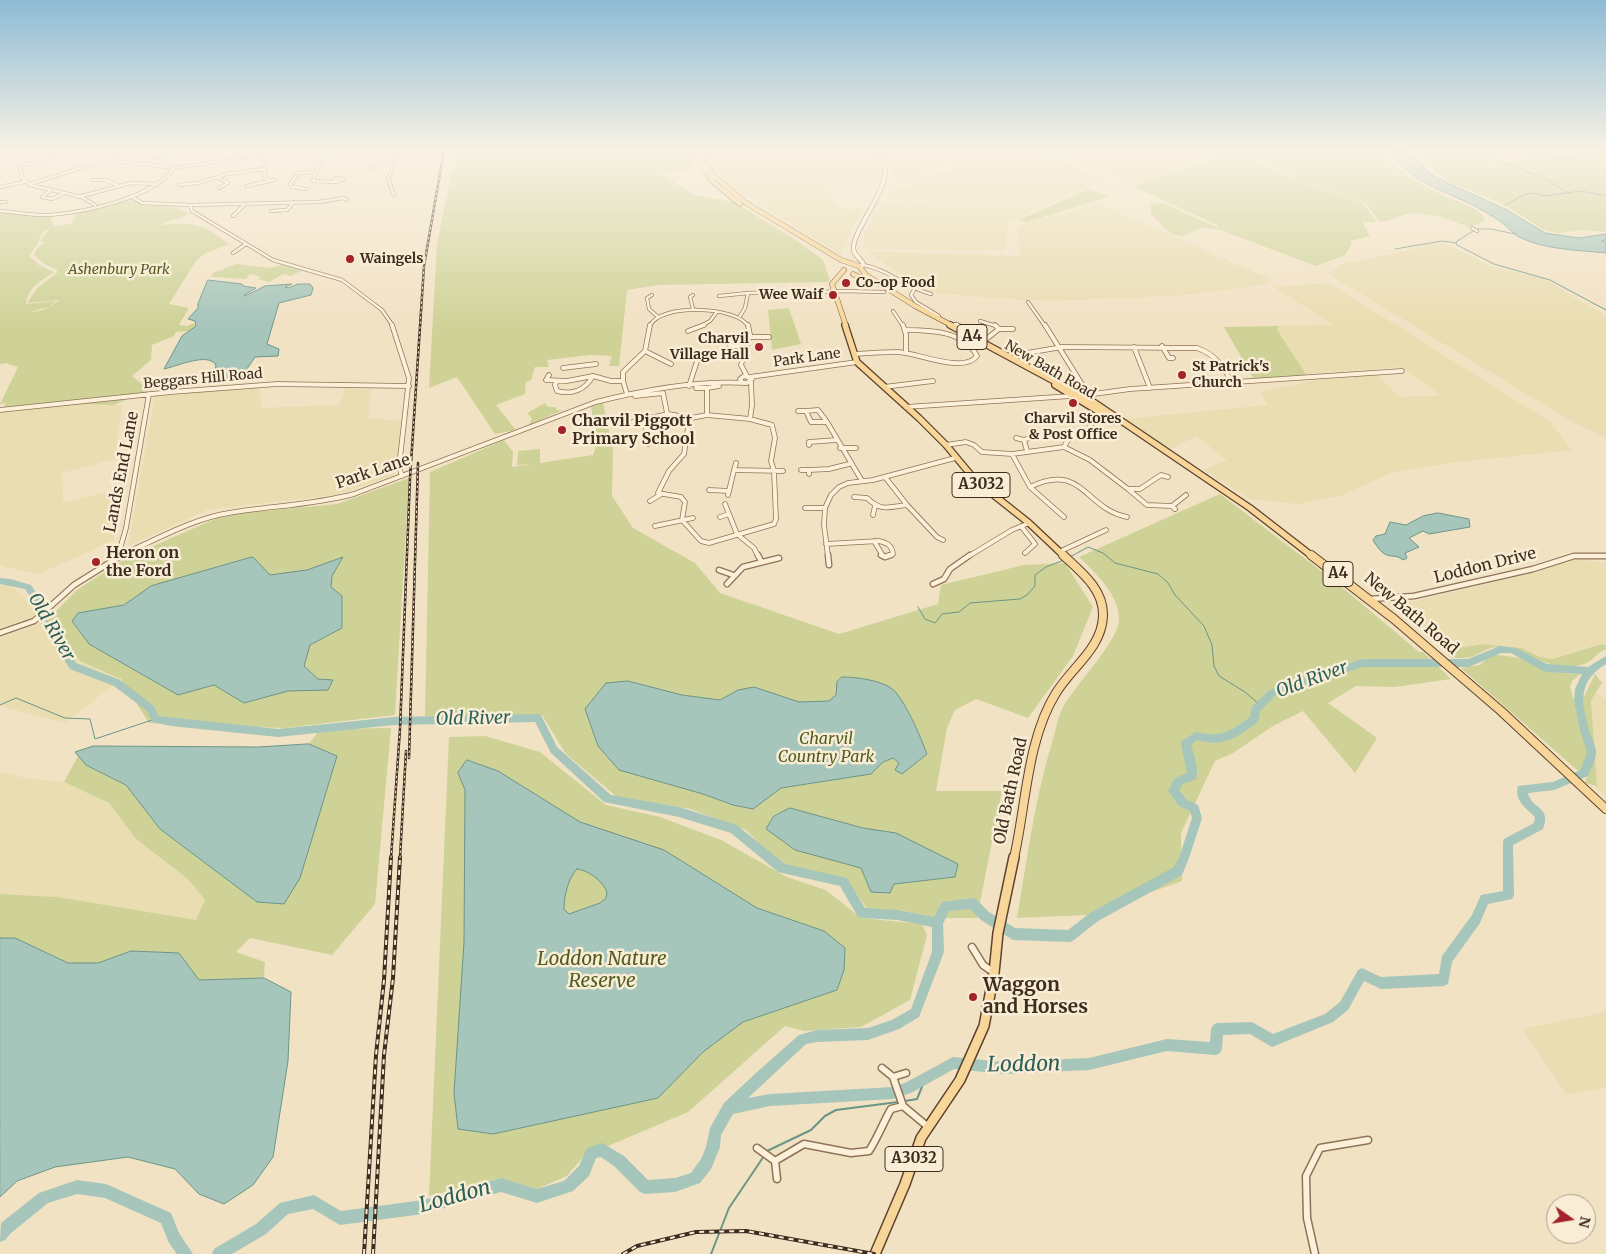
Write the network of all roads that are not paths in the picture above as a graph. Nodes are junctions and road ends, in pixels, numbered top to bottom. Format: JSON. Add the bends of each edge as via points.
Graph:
{"nodes":[{"id":1,"x":78,"y":209,"type":"edge"},
{"id":2,"x":191,"y":209,"type":"edge"},
{"id":3,"x":240,"y":209,"type":"edge"},
{"id":4,"x":749,"y":209,"type":"edge"},
{"id":5,"x":757,"y":209,"type":"edge"},
{"id":6,"x":872,"y":209,"type":"edge"},
{"id":7,"x":287,"y":210,"type":"joint"},
{"id":8,"x":292,"y":210,"type":"dead end"},
{"id":9,"x":0,"y":211,"type":"edge"},
{"id":10,"x":271,"y":211,"type":"dead end"},
{"id":11,"x":228,"y":213,"type":"dead end"},
{"id":12,"x":1472,"y":228,"type":"dead end"},
{"id":13,"x":1477,"y":231,"type":"dead end"},
{"id":14,"x":246,"y":244,"type":"junction"},
{"id":15,"x":233,"y":253,"type":"dead end"},
{"id":16,"x":854,"y":265,"type":"junction"},
{"id":17,"x":862,"y":266,"type":"junction"},
{"id":18,"x":844,"y":269,"type":"junction"},
{"id":19,"x":851,"y":274,"type":"junction"},
{"id":20,"x":838,"y":276,"type":"junction"},
{"id":21,"x":875,"y":281,"type":"junction"},
{"id":22,"x":897,"y":281,"type":"junction"},
{"id":23,"x":914,"y":290,"type":"junction"},
{"id":24,"x":833,"y":291,"type":"junction"},
{"id":25,"x":884,"y":292,"type":"junction"},
{"id":26,"x":748,"y":293,"type":"junction"},
{"id":27,"x":804,"y":293,"type":"dead end"},
{"id":28,"x":719,"y":294,"type":"dead end"},
{"id":29,"x":774,"y":294,"type":"dead end"},
{"id":30,"x":931,"y":294,"type":"dead end"},
{"id":31,"x":652,"y":295,"type":"dead end"},
{"id":32,"x":684,"y":296,"type":"dead end"},
{"id":33,"x":1028,"y":302,"type":"dead end"},
{"id":34,"x":693,"y":310,"type":"junction"},
{"id":35,"x":893,"y":312,"type":"dead end"},
{"id":36,"x":716,"y":313,"type":"junction"},
{"id":37,"x":657,"y":316,"type":"junction"},
{"id":38,"x":740,"y":316,"type":"junction"},
{"id":39,"x":980,"y":321,"type":"dead end"},
{"id":40,"x":999,"y":329,"type":"junction"},
{"id":41,"x":688,"y":330,"type":"dead end"},
{"id":42,"x":906,"y":330,"type":"junction"},
{"id":43,"x":1013,"y":330,"type":"dead end"},
{"id":44,"x":749,"y":338,"type":"junction"},
{"id":45,"x":767,"y":338,"type":"dead end"},
{"id":46,"x":730,"y":346,"type":"dead end"},
{"id":47,"x":745,"y":346,"type":"junction"},
{"id":48,"x":1162,"y":346,"type":"junction"},
{"id":49,"x":1134,"y":347,"type":"junction"},
{"id":50,"x":1059,"y":348,"type":"junction"},
{"id":51,"x":645,"y":351,"type":"junction"},
{"id":52,"x":906,"y":352,"type":"junction"},
{"id":53,"x":1028,"y":353,"type":"dead end"},
{"id":54,"x":705,"y":354,"type":"dead end"},
{"id":55,"x":855,"y":354,"type":"junction"},
{"id":56,"x":1169,"y":358,"type":"dead end"},
{"id":57,"x":857,"y":362,"type":"junction"},
{"id":58,"x":596,"y":364,"type":"dead end"},
{"id":59,"x":665,"y":364,"type":"junction"},
{"id":60,"x":671,"y":364,"type":"dead end"},
{"id":61,"x":574,"y":366,"type":"junction"},
{"id":62,"x":563,"y":368,"type":"dead end"},
{"id":63,"x":662,"y":368,"type":"dead end"},
{"id":64,"x":1402,"y":370,"type":"dead end"},
{"id":65,"x":549,"y":375,"type":"dead end"},
{"id":66,"x":593,"y":376,"type":"junction"},
{"id":67,"x":577,"y":378,"type":"junction"},
{"id":68,"x":746,"y":379,"type":"junction"},
{"id":69,"x":897,"y":380,"type":"dead end"},
{"id":70,"x":557,"y":381,"type":"junction"},
{"id":71,"x":623,"y":381,"type":"junction"},
{"id":72,"x":933,"y":381,"type":"dead end"},
{"id":73,"x":1232,"y":383,"type":"junction"},
{"id":74,"x":900,"y":384,"type":"junction"},
{"id":75,"x":409,"y":386,"type":"junction"},
{"id":76,"x":689,"y":386,"type":"junction"},
{"id":77,"x":719,"y":386,"type":"dead end"},
{"id":78,"x":884,"y":387,"type":"junction"},
{"id":79,"x":1058,"y":387,"type":"junction"},
{"id":80,"x":696,"y":388,"type":"dead end"},
{"id":81,"x":707,"y":388,"type":"junction"},
{"id":82,"x":1150,"y":388,"type":"junction"},
{"id":83,"x":671,"y":392,"type":"dead end"},
{"id":84,"x":664,"y":393,"type":"junction"},
{"id":85,"x":1063,"y":393,"type":"junction"},
{"id":86,"x":149,"y":394,"type":"junction"},
{"id":87,"x":627,"y":394,"type":"junction"},
{"id":88,"x":1088,"y":394,"type":"junction"},
{"id":89,"x":1081,"y":395,"type":"junction"},
{"id":90,"x":635,"y":396,"type":"dead end"},
{"id":91,"x":1072,"y":396,"type":"junction"},
{"id":92,"x":906,"y":407,"type":"junction"},
{"id":93,"x":0,"y":410,"type":"edge"},
{"id":94,"x":798,"y":411,"type":"dead end"},
{"id":95,"x":806,"y":411,"type":"junction"},
{"id":96,"x":667,"y":413,"type":"junction"},
{"id":97,"x":707,"y":415,"type":"junction"},
{"id":98,"x":691,"y":418,"type":"junction"},
{"id":99,"x":1086,"y":418,"type":"dead end"},
{"id":100,"x":750,"y":419,"type":"junction"},
{"id":101,"x":646,"y":420,"type":"junction"},
{"id":102,"x":633,"y":422,"type":"dead end"},
{"id":103,"x":827,"y":422,"type":"junction"},
{"id":104,"x":1131,"y":428,"type":"junction"},
{"id":105,"x":1094,"y":431,"type":"junction"},
{"id":106,"x":1114,"y":436,"type":"dead end"},
{"id":107,"x":1016,"y":438,"type":"dead end"},
{"id":108,"x":837,"y":440,"type":"junction"},
{"id":109,"x":809,"y":442,"type":"dead end"},
{"id":110,"x":648,"y":444,"type":"dead end"},
{"id":111,"x":946,"y":445,"type":"junction"},
{"id":112,"x":1064,"y":447,"type":"junction"},
{"id":113,"x":840,"y":448,"type":"junction"},
{"id":114,"x":856,"y":448,"type":"dead end"},
{"id":115,"x":1027,"y":452,"type":"junction"},
{"id":116,"x":1012,"y":454,"type":"junction"},
{"id":117,"x":955,"y":458,"type":"junction"},
{"id":118,"x":736,"y":463,"type":"dead end"},
{"id":119,"x":849,"y":464,"type":"junction"},
{"id":120,"x":734,"y":470,"type":"junction"},
{"id":121,"x":801,"y":470,"type":"dead end"},
{"id":122,"x":1160,"y":470,"type":"dead end"},
{"id":123,"x":774,"y":471,"type":"junction"},
{"id":124,"x":784,"y":471,"type":"dead end"},
{"id":125,"x":1161,"y":475,"type":"junction"},
{"id":126,"x":402,"y":476,"type":"junction"},
{"id":127,"x":885,"y":477,"type":"junction"},
{"id":128,"x":1168,"y":477,"type":"dead end"},
{"id":129,"x":862,"y":481,"type":"junction"},
{"id":130,"x":1030,"y":486,"type":"junction"},
{"id":131,"x":1128,"y":489,"type":"junction"},
{"id":132,"x":709,"y":490,"type":"dead end"},
{"id":133,"x":660,"y":495,"type":"junction"},
{"id":134,"x":1186,"y":495,"type":"dead end"},
{"id":135,"x":854,"y":497,"type":"dead end"},
{"id":136,"x":650,"y":501,"type":"dead end"},
{"id":137,"x":725,"y":504,"type":"dead end"},
{"id":138,"x":907,"y":505,"type":"junction"},
{"id":139,"x":875,"y":506,"type":"junction"},
{"id":140,"x":804,"y":508,"type":"dead end"},
{"id":141,"x":825,"y":508,"type":"junction"},
{"id":142,"x":728,"y":514,"type":"junction"},
{"id":143,"x":873,"y":515,"type":"dead end"},
{"id":144,"x":720,"y":517,"type":"dead end"},
{"id":145,"x":1064,"y":517,"type":"dead end"},
{"id":146,"x":1127,"y":517,"type":"dead end"},
{"id":147,"x":693,"y":518,"type":"dead end"},
{"id":148,"x":682,"y":520,"type":"junction"},
{"id":149,"x":1029,"y":523,"type":"junction"},
{"id":150,"x":655,"y":526,"type":"dead end"},
{"id":151,"x":1021,"y":526,"type":"junction"},
{"id":152,"x":1106,"y":530,"type":"dead end"},
{"id":153,"x":737,"y":534,"type":"junction"},
{"id":154,"x":1098,"y":535,"type":"junction"},
{"id":155,"x":1103,"y":539,"type":"dead end"},
{"id":156,"x":943,"y":540,"type":"dead end"},
{"id":157,"x":874,"y":541,"type":"junction"},
{"id":158,"x":826,"y":544,"type":"junction"},
{"id":159,"x":1025,"y":553,"type":"dead end"},
{"id":160,"x":122,"y":554,"type":"junction"},
{"id":161,"x":1061,"y":554,"type":"junction"},
{"id":162,"x":1606,"y":556,"type":"edge"},
{"id":163,"x":779,"y":558,"type":"dead end"},
{"id":164,"x":761,"y":561,"type":"junction"},
{"id":165,"x":829,"y":565,"type":"dead end"},
{"id":166,"x":719,"y":570,"type":"dead end"},
{"id":167,"x":733,"y":575,"type":"junction"},
{"id":168,"x":727,"y":584,"type":"dead end"},
{"id":169,"x":933,"y":584,"type":"dead end"},
{"id":170,"x":1370,"y":599,"type":"junction"},
{"id":171,"x":0,"y":633,"type":"edge"},
{"id":172,"x":1606,"y":809,"type":"edge"},
{"id":173,"x":972,"y":946,"type":"dead end"},
{"id":174,"x":994,"y":973,"type":"junction"},
{"id":175,"x":882,"y":1068,"type":"dead end"},
{"id":176,"x":906,"y":1073,"type":"dead end"},
{"id":177,"x":894,"y":1080,"type":"junction"},
{"id":178,"x":903,"y":1105,"type":"junction"},
{"id":179,"x":927,"y":1126,"type":"junction"},
{"id":180,"x":1368,"y":1140,"type":"dead end"},
{"id":181,"x":757,"y":1148,"type":"dead end"},
{"id":182,"x":775,"y":1161,"type":"junction"},
{"id":183,"x":777,"y":1179,"type":"dead end"},
{"id":184,"x":874,"y":1254,"type":"edge"},
{"id":185,"x":1315,"y":1254,"type":"edge"}],
"edges":[{"from":1,"to":9,"type":"street","via":[[52,214]]},
{"from":2,"to":14,"type":"street"},
{"from":3,"to":11,"type":"street","via":[[234,214]]},
{"from":4,"to":18,"type":"main road","number":"A4"},
{"from":5,"to":16,"type":"main road","number":"A4","via":[[840,260]]},
{"from":6,"to":17,"type":"main road","via":[[853,241],[853,250]]},
{"from":7,"to":8,"type":"street"},
{"from":7,"to":10,"type":"street"},
{"from":12,"to":13,"type":"street"},
{"from":14,"to":15,"type":"street"},
{"from":14,"to":75,"type":"street","via":[[273,260],[342,280],[382,310],[393,326]]},
{"from":16,"to":17,"type":"main road","number":"A4"},
{"from":16,"to":18,"type":"main road"},
{"from":17,"to":19,"type":"main road","via":[[859,272]]},
{"from":17,"to":21,"type":"main road","name":"New Bath Road","number":"A4","via":[[866,275]]},
{"from":17,"to":22,"type":"street","via":[[876,267]]},
{"from":18,"to":19,"type":"main road","number":"A4"},
{"from":18,"to":20,"type":"main road"},
{"from":19,"to":20,"type":"main road"},
{"from":19,"to":25,"type":"main road","name":"New Bath Road","number":"A4"},
{"from":20,"to":24,"type":"main road","via":[[833,281]]},
{"from":21,"to":22,"type":"street"},
{"from":21,"to":89,"type":"main road","name":"New Bath Road","number":"A4","via":[[915,306]]},
{"from":22,"to":23,"type":"street"},
{"from":23,"to":30,"type":"street"},
{"from":23,"to":40,"type":"street","via":[[912,294],[916,302],[985,340]]},
{"from":24,"to":25,"type":"street"},
{"from":24,"to":27,"type":"street"},
{"from":24,"to":55,"type":"main road"},
{"from":25,"to":79,"type":"main road","name":"New Bath Road","number":"A4"},
{"from":26,"to":28,"type":"street"},
{"from":26,"to":29,"type":"street"},
{"from":26,"to":38,"type":"street"},
{"from":31,"to":37,"type":"street","via":[[646,296],[649,311]]},
{"from":32,"to":34,"type":"street","via":[[691,296]]},
{"from":33,"to":50,"type":"street"},
{"from":34,"to":36,"type":"street"},
{"from":34,"to":37,"type":"street"},
{"from":35,"to":42,"type":"street"},
{"from":36,"to":38,"type":"street"},
{"from":36,"to":41,"type":"street","via":[[711,322]]},
{"from":37,"to":51,"type":"street","via":[[649,326]]},
{"from":38,"to":44,"type":"street","via":[[748,324]]},
{"from":39,"to":40,"type":"street","via":[[994,324]]},
{"from":40,"to":43,"type":"street"},
{"from":42,"to":52,"type":"street"},
{"from":42,"to":52,"type":"street","via":[[946,333],[972,346],[977,356],[974,360],[958,364]]},
{"from":44,"to":45,"type":"street"},
{"from":44,"to":47,"type":"street"},
{"from":46,"to":47,"type":"street"},
{"from":47,"to":68,"type":"street","via":[[741,361]]},
{"from":48,"to":49,"type":"street"},
{"from":48,"to":56,"type":"street"},
{"from":48,"to":73,"type":"street","via":[[1206,350],[1225,370]]},
{"from":49,"to":50,"type":"street"},
{"from":49,"to":82,"type":"street"},
{"from":50,"to":53,"type":"street"},
{"from":50,"to":88,"type":"street"},
{"from":51,"to":59,"type":"street"},
{"from":51,"to":71,"type":"street","via":[[624,370]]},
{"from":52,"to":55,"type":"street"},
{"from":54,"to":76,"type":"street","via":[[699,353]]},
{"from":55,"to":57,"type":"main road"},
{"from":57,"to":68,"type":"street","name":"Park Lane"},
{"from":57,"to":78,"type":"main road","number":"A3032"},
{"from":58,"to":61,"type":"street"},
{"from":59,"to":60,"type":"street"},
{"from":59,"to":63,"type":"street"},
{"from":61,"to":62,"type":"street"},
{"from":61,"to":67,"type":"street"},
{"from":64,"to":73,"type":"street"},
{"from":65,"to":70,"type":"street","via":[[546,380]]},
{"from":66,"to":67,"type":"street"},
{"from":66,"to":70,"type":"street","via":[[584,388],[572,392],[557,391]]},
{"from":66,"to":71,"type":"street"},
{"from":67,"to":70,"type":"street"},
{"from":68,"to":76,"type":"street","name":"Park Lane"},
{"from":68,"to":100,"type":"street","via":[[752,405]]},
{"from":69,"to":74,"type":"street"},
{"from":71,"to":87,"type":"street"},
{"from":72,"to":74,"type":"street"},
{"from":73,"to":82,"type":"street"},
{"from":74,"to":78,"type":"street"},
{"from":75,"to":86,"type":"street","name":"Beggars Hill Road","via":[[277,384]]},
{"from":75,"to":126,"type":"street","via":[[399,467]]},
{"from":76,"to":87,"type":"street","name":"Park Lane"},
{"from":77,"to":81,"type":"street"},
{"from":78,"to":92,"type":"main road","number":"A3032"},
{"from":79,"to":85,"type":"main road","name":"New Bath Road","number":"A4"},
{"from":79,"to":89,"type":"street"},
{"from":80,"to":81,"type":"street"},
{"from":81,"to":97,"type":"street"},
{"from":82,"to":88,"type":"street"},
{"from":83,"to":84,"type":"street"},
{"from":84,"to":90,"type":"street"},
{"from":84,"to":96,"type":"street"},
{"from":85,"to":91,"type":"main road","name":"New Bath Road","number":"A4"},
{"from":85,"to":92,"type":"street"},
{"from":86,"to":93,"type":"street","name":"Beggars Hill Road"},
{"from":86,"to":160,"type":"street","name":"Lands End Lane","via":[[128,520],[120,549]]},
{"from":87,"to":126,"type":"street","name":"Park Lane","via":[[576,408]]},
{"from":88,"to":89,"type":"street"},
{"from":89,"to":91,"type":"street"},
{"from":89,"to":104,"type":"main road","name":"New Bath Road","number":"A4"},
{"from":91,"to":104,"type":"main road","name":"New Bath Road","number":"A4"},
{"from":92,"to":111,"type":"main road","name":"Old Bath Road","number":"A3032"},
{"from":94,"to":95,"type":"street"},
{"from":95,"to":103,"type":"street","via":[[818,410]]},
{"from":95,"to":103,"type":"street","via":[[811,422]]},
{"from":96,"to":98,"type":"street"},
{"from":96,"to":101,"type":"street"},
{"from":97,"to":98,"type":"street"},
{"from":97,"to":100,"type":"street"},
{"from":98,"to":133,"type":"street","via":[[684,454],[664,480]]},
{"from":99,"to":105,"type":"street"},
{"from":100,"to":123,"type":"street","via":[[772,425],[775,438],[771,461]]},
{"from":101,"to":102,"type":"street"},
{"from":101,"to":110,"type":"street"},
{"from":103,"to":108,"type":"street"},
{"from":104,"to":170,"type":"main road","name":"New Bath Road","number":"A4","via":[[1250,508]]},
{"from":105,"to":106,"type":"street"},
{"from":105,"to":112,"type":"street","via":[[1073,433],[1065,439]]},
{"from":107,"to":115,"type":"street","via":[[1026,439]]},
{"from":108,"to":109,"type":"street"},
{"from":108,"to":113,"type":"street"},
{"from":111,"to":116,"type":"street","via":[[967,440],[982,452]]},
{"from":111,"to":117,"type":"main road","name":"Old Bath Road","number":"A3032"},
{"from":112,"to":115,"type":"street"},
{"from":112,"to":131,"type":"street","via":[[1097,460]]},
{"from":113,"to":114,"type":"street"},
{"from":113,"to":119,"type":"street"},
{"from":115,"to":116,"type":"street"},
{"from":116,"to":130,"type":"street"},
{"from":117,"to":127,"type":"street"},
{"from":117,"to":149,"type":"main road","name":"Old Bath Road","number":"A3032","via":[[976,481]]},
{"from":118,"to":120,"type":"street"},
{"from":119,"to":121,"type":"street","via":[[809,472]]},
{"from":119,"to":129,"type":"street"},
{"from":120,"to":123,"type":"street"},
{"from":120,"to":132,"type":"street","via":[[729,493]]},
{"from":122,"to":125,"type":"street"},
{"from":123,"to":124,"type":"street"},
{"from":123,"to":153,"type":"street","via":[[777,511],[774,524]]},
{"from":125,"to":128,"type":"street"},
{"from":125,"to":131,"type":"street","via":[[1140,489]]},
{"from":126,"to":160,"type":"street","name":"Park Lane","via":[[323,502],[238,511],[213,517]]},
{"from":127,"to":129,"type":"street"},
{"from":127,"to":138,"type":"street"},
{"from":129,"to":141,"type":"street","via":[[839,487]]},
{"from":130,"to":145,"type":"street","via":[[1049,508]]},
{"from":130,"to":146,"type":"street","via":[[1066,477],[1109,513]]},
{"from":131,"to":134,"type":"street","via":[[1147,505],[1173,507]]},
{"from":133,"to":136,"type":"street"},
{"from":133,"to":148,"type":"street","via":[[681,497],[685,502]]},
{"from":135,"to":139,"type":"street","via":[[868,498]]},
{"from":137,"to":142,"type":"street"},
{"from":138,"to":139,"type":"street"},
{"from":138,"to":156,"type":"street","via":[[937,540]]},
{"from":139,"to":143,"type":"street"},
{"from":140,"to":141,"type":"street"},
{"from":141,"to":158,"type":"street"},
{"from":142,"to":144,"type":"street"},
{"from":142,"to":153,"type":"street"},
{"from":147,"to":148,"type":"street"},
{"from":148,"to":150,"type":"street"},
{"from":148,"to":153,"type":"street","via":[[701,541],[709,543]]},
{"from":149,"to":151,"type":"street"},
{"from":149,"to":161,"type":"main road","name":"Old Bath Road","number":"A3032"},
{"from":151,"to":159,"type":"street","via":[[1034,544]]},
{"from":151,"to":169,"type":"street","via":[[976,551],[950,569],[944,579]]},
{"from":152,"to":154,"type":"street"},
{"from":153,"to":164,"type":"street","via":[[754,548]]},
{"from":154,"to":155,"type":"street"},
{"from":154,"to":161,"type":"street"},
{"from":157,"to":157,"type":"street","via":[[890,545],[893,554],[885,557]]},
{"from":157,"to":158,"type":"street"},
{"from":158,"to":165,"type":"street"},
{"from":160,"to":171,"type":"street","name":"Park Lane","via":[[74,585],[41,616],[27,625]]},
{"from":161,"to":174,"type":"main road","name":"Old Bath Road","number":"A3032","via":[[1094,586],[1101,600],[1103,619],[1088,653],[1044,714],[1024,796],[1019,836],[998,933]]},
{"from":162,"to":170,"type":"street","name":"Loddon Drive","via":[[1574,556],[1533,569],[1414,596]]},
{"from":163,"to":164,"type":"street"},
{"from":164,"to":167,"type":"street","via":[[743,567]]},
{"from":166,"to":167,"type":"street"},
{"from":167,"to":168,"type":"street"},
{"from":170,"to":172,"type":"main road","name":"New Bath Road","number":"A4","via":[[1463,677]]},
{"from":173,"to":174,"type":"street","via":[[983,966]]},
{"from":174,"to":179,"type":"main road","name":"Old Bath Road","number":"A3032","via":[[984,1026],[960,1080]]},
{"from":175,"to":177,"type":"street"},
{"from":176,"to":177,"type":"street"},
{"from":177,"to":178,"type":"street"},
{"from":178,"to":179,"type":"street"},
{"from":178,"to":182,"type":"street","via":[[891,1110],[880,1135],[868,1151],[851,1153],[804,1144]]},
{"from":179,"to":184,"type":"main road","name":"Old Bath Road","number":"A3032"},
{"from":180,"to":185,"type":"street","via":[[1320,1148],[1306,1176],[1307,1218]]},
{"from":181,"to":182,"type":"street"},
{"from":182,"to":183,"type":"street"}]}
